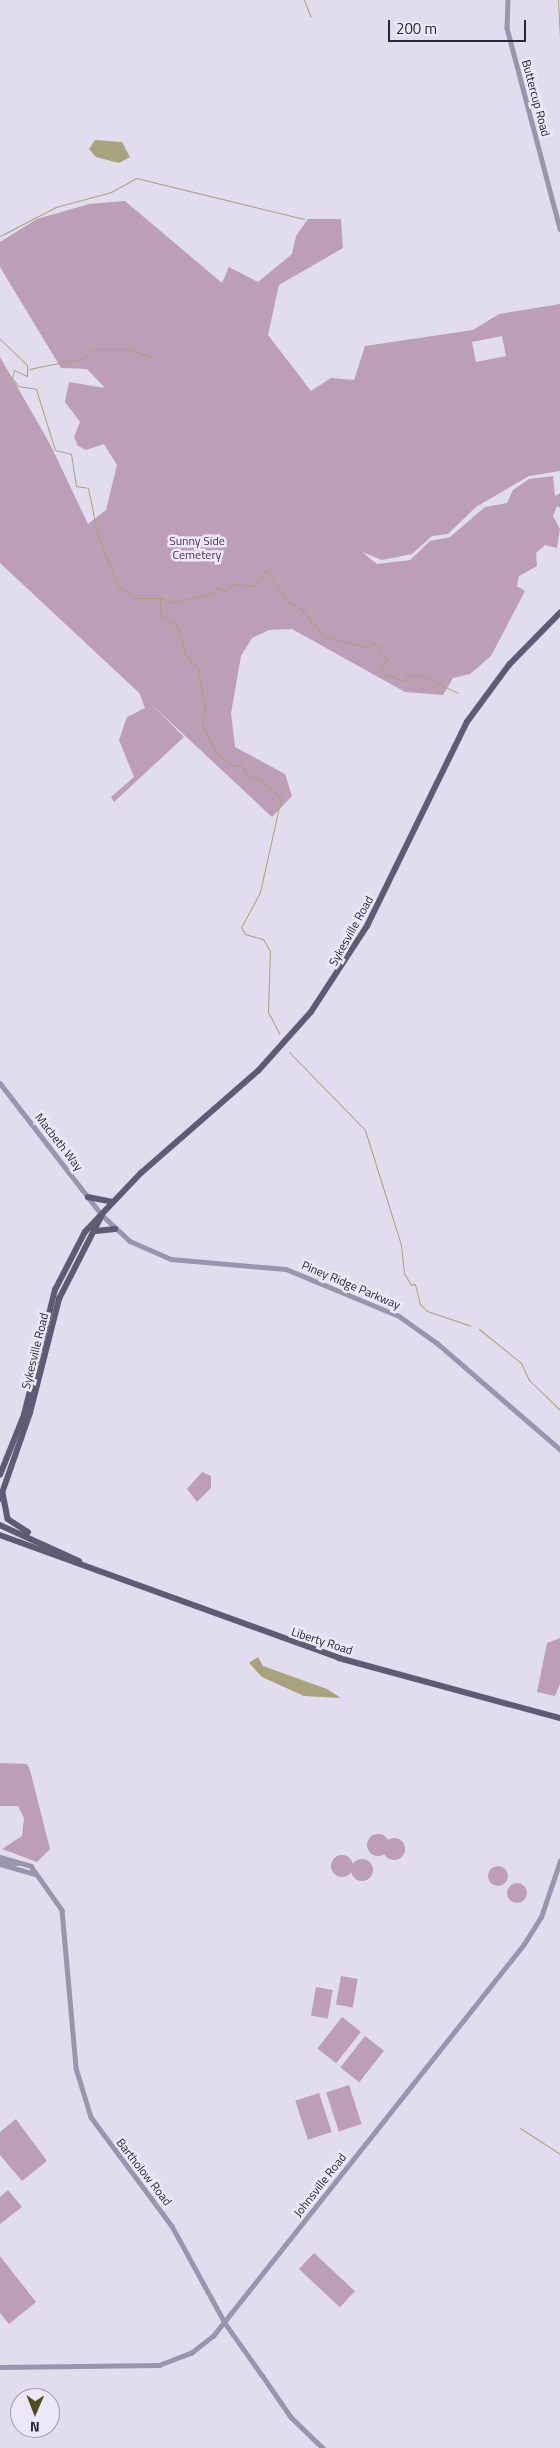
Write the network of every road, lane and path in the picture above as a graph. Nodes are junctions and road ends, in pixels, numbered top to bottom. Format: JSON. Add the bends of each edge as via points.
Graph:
{"nodes":[{"id":1,"x":508,"y":0,"type":"edge"},
{"id":2,"x":560,"y":229,"type":"edge"},
{"id":3,"x":560,"y":613,"type":"edge"},
{"id":4,"x":0,"y":1083,"type":"edge"},
{"id":5,"x":88,"y":1197,"type":"junction"},
{"id":6,"x":113,"y":1202,"type":"junction"},
{"id":7,"x":102,"y":1215,"type":"junction"},
{"id":8,"x":115,"y":1229,"type":"junction"},
{"id":9,"x":96,"y":1231,"type":"junction"},
{"id":10,"x":560,"y":1449,"type":"edge"},
{"id":11,"x":0,"y":1476,"type":"edge"},
{"id":12,"x":3,"y":1492,"type":"junction"},
{"id":13,"x":0,"y":1498,"type":"edge"},
{"id":14,"x":0,"y":1526,"type":"edge"},
{"id":15,"x":0,"y":1536,"type":"edge"},
{"id":16,"x":0,"y":1540,"type":"edge"},
{"id":17,"x":14,"y":1541,"type":"junction"},
{"id":18,"x":39,"y":1541,"type":"junction"},
{"id":19,"x":83,"y":1563,"type":"junction"},
{"id":20,"x":560,"y":1718,"type":"edge"},
{"id":21,"x":0,"y":1857,"type":"edge"},
{"id":22,"x":560,"y":1862,"type":"edge"},
{"id":23,"x":0,"y":1863,"type":"edge"},
{"id":24,"x":24,"y":1863,"type":"junction"},
{"id":25,"x":38,"y":1874,"type":"junction"},
{"id":26,"x":226,"y":2323,"type":"junction"},
{"id":27,"x":0,"y":2368,"type":"edge"},
{"id":28,"x":323,"y":2448,"type":"edge"}],
"edges":[{"from":1,"to":2,"type":"street","name":"Buttercup Road","via":[[507,28]]},
{"from":3,"to":6,"type":"main road","name":"Sykesville Road","via":[[509,665],[466,722],[360,938],[311,1012],[252,1077]]},
{"from":4,"to":5,"type":"street","name":"Macbeth Way"},
{"from":5,"to":6,"type":"main road"},
{"from":5,"to":7,"type":"street","name":"Macbeth Way"},
{"from":6,"to":7,"type":"main road","name":"Sykesville Road"},
{"from":7,"to":8,"type":"street","name":"Piney Ridge Parkway"},
{"from":7,"to":9,"type":"main road","name":"Sykesville Road"},
{"from":7,"to":11,"type":"main road","name":"Sykesville Road","via":[[81,1239],[58,1283],[24,1415]]},
{"from":8,"to":9,"type":"main road"},
{"from":8,"to":10,"type":"street","name":"Piney Ridge Parkway","via":[[146,1250],[171,1259],[286,1269],[399,1316],[437,1342]]},
{"from":9,"to":12,"type":"main road","name":"Sykesville Road","via":[[59,1299],[30,1413]]},
{"from":12,"to":13,"type":"main road","name":"Sykesville Road"},
{"from":12,"to":18,"type":"main road","via":[[8,1519]]},
{"from":14,"to":18,"type":"main road","name":"Liberty Road"},
{"from":15,"to":17,"type":"main road","name":"Liberty Road"},
{"from":16,"to":17,"type":"main road"},
{"from":17,"to":19,"type":"main road","name":"Liberty Road"},
{"from":18,"to":19,"type":"main road","name":"Liberty Road"},
{"from":19,"to":20,"type":"main road","name":"Liberty Road","via":[[339,1658]]},
{"from":21,"to":24,"type":"street","name":"Bartholow Road"},
{"from":22,"to":26,"type":"street","name":"Johnsville Road","via":[[541,1917],[524,1944]]},
{"from":23,"to":24,"type":"street"},
{"from":23,"to":25,"type":"street"},
{"from":24,"to":25,"type":"street","name":"Bartholow Road"},
{"from":25,"to":26,"type":"street","name":"Bartholow Road","via":[[54,1892],[64,1917],[67,1998],[86,2106],[102,2134],[172,2226]]},
{"from":26,"to":27,"type":"street","name":"Johnsville Road","via":[[191,2353],[159,2365]]},
{"from":26,"to":28,"type":"street","name":"Bartholow Road","via":[[291,2417]]}]}
